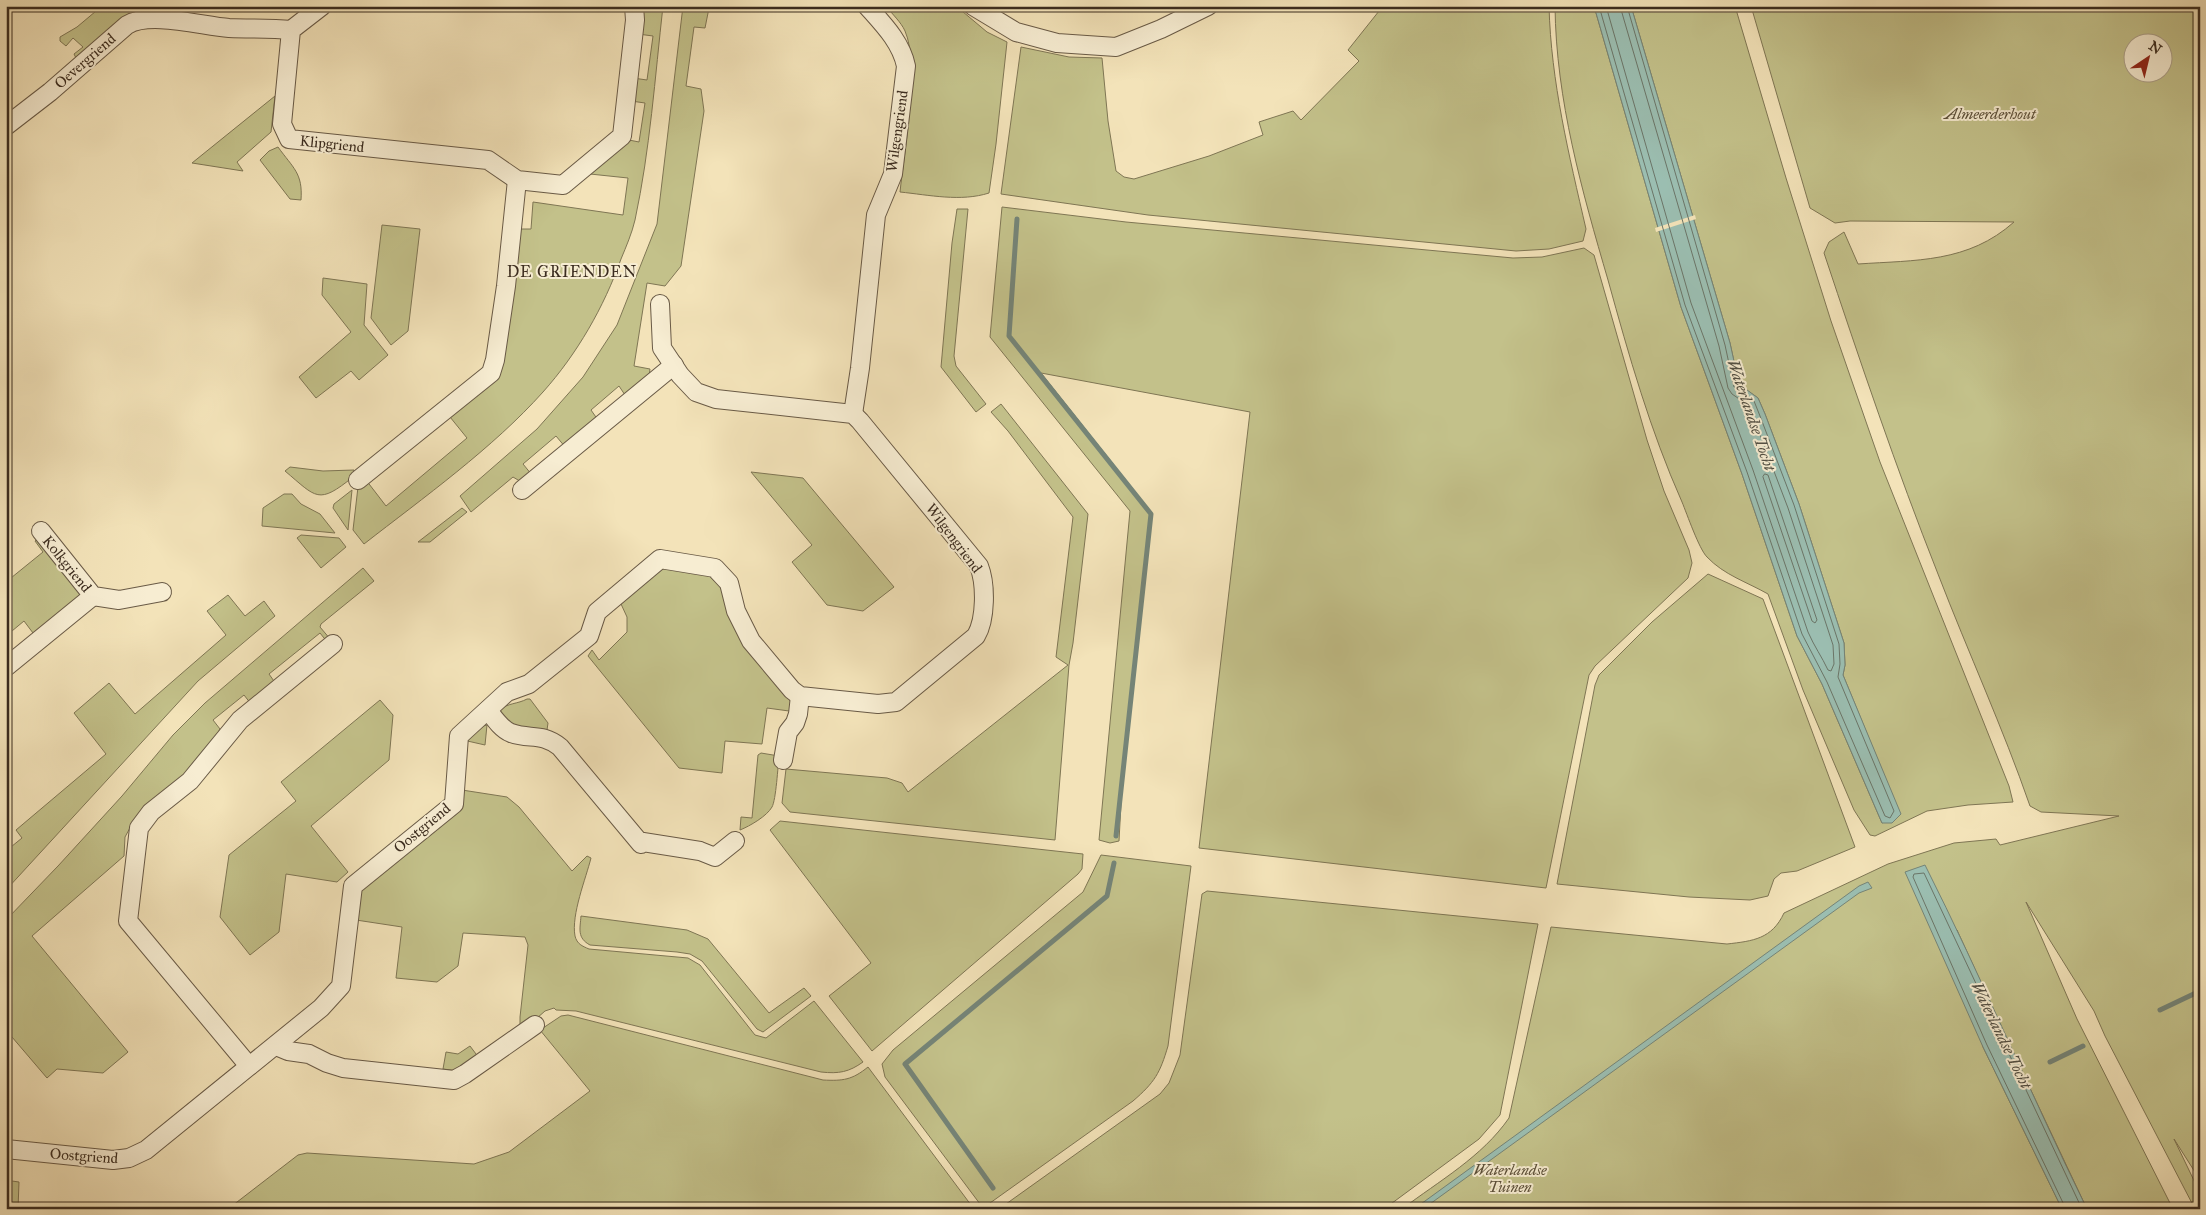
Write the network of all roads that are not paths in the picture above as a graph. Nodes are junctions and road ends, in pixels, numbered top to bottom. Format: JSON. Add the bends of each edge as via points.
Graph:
{"nodes":[{"id":1,"x":322,"y":6,"type":"edge"},
{"id":2,"x":634,"y":6,"type":"edge"},
{"id":3,"x":867,"y":6,"type":"edge"},
{"id":4,"x":973,"y":6,"type":"edge"},
{"id":5,"x":1208,"y":6,"type":"edge"},
{"id":6,"x":291,"y":30,"type":"junction"},
{"id":7,"x":6,"y":126,"type":"edge"},
{"id":8,"x":517,"y":180,"type":"junction"},
{"id":9,"x":660,"y":304,"type":"dead end"},
{"id":10,"x":674,"y":366,"type":"junction"},
{"id":11,"x":853,"y":414,"type":"junction"},
{"id":12,"x":358,"y":480,"type":"dead end"},
{"id":13,"x":522,"y":490,"type":"dead end"},
{"id":14,"x":41,"y":531,"type":"dead end"},
{"id":15,"x":162,"y":592,"type":"dead end"},
{"id":16,"x":93,"y":596,"type":"junction"},
{"id":17,"x":333,"y":644,"type":"dead end"},
{"id":18,"x":6,"y":667,"type":"edge"},
{"id":19,"x":800,"y":696,"type":"junction"},
{"id":20,"x":488,"y":710,"type":"junction"},
{"id":21,"x":784,"y":760,"type":"dead end"},
{"id":22,"x":736,"y":841,"type":"dead end"},
{"id":23,"x":535,"y":1025,"type":"dead end"},
{"id":24,"x":276,"y":1046,"type":"junction"},
{"id":25,"x":249,"y":1066,"type":"junction"},
{"id":26,"x":6,"y":1149,"type":"edge"}],
"edges":[{"from":1,"to":6,"type":"street"},
{"from":2,"to":8,"type":"street","name":"Klipgriend","via":[[622,136],[563,186]]},
{"from":3,"to":11,"type":"street","name":"Wilgengriend","via":[[897,43],[906,66],[893,174],[876,216]]},
{"from":4,"to":5,"type":"street","via":[[1016,32],[1057,42],[1116,47]]},
{"from":6,"to":7,"type":"street","name":"Oevergriend","via":[[134,21]]},
{"from":6,"to":8,"type":"street","name":"Klipgriend","via":[[282,124],[289,139],[488,160]]},
{"from":8,"to":12,"type":"street","via":[[504,295],[491,372]]},
{"from":9,"to":10,"type":"street","via":[[662,348]]},
{"from":10,"to":11,"type":"street","via":[[696,392],[716,399]]},
{"from":10,"to":13,"type":"street"},
{"from":11,"to":19,"type":"street","name":"Wilgengriend","via":[[979,566],[983,576],[979,630],[968,644],[896,702],[878,704]]},
{"from":14,"to":16,"type":"street","name":"Kolkgriend"},
{"from":15,"to":16,"type":"street","name":"Kolkgriend","via":[[119,600]]},
{"from":16,"to":18,"type":"street","name":"Kolkgriend"},
{"from":17,"to":25,"type":"street","via":[[240,720],[190,781],[138,828],[128,921]]},
{"from":19,"to":20,"type":"street","via":[[751,641],[736,611],[729,583],[716,568],[660,559],[597,612],[589,636],[530,684],[507,692]]},
{"from":19,"to":21,"type":"street","via":[[798,714],[788,732]]},
{"from":20,"to":22,"type":"street","via":[[510,733],[549,738],[560,747],[641,844],[700,851],[715,857]]},
{"from":20,"to":24,"type":"street","name":"Oostgriend","via":[[459,736],[454,804],[353,886],[338,991]]},
{"from":23,"to":24,"type":"street","via":[[454,1080],[343,1068],[309,1054]]},
{"from":24,"to":25,"type":"street","name":"Oostgriend"},
{"from":25,"to":26,"type":"street","name":"Oostgriend","via":[[146,1150],[129,1158],[113,1160]]}]}
